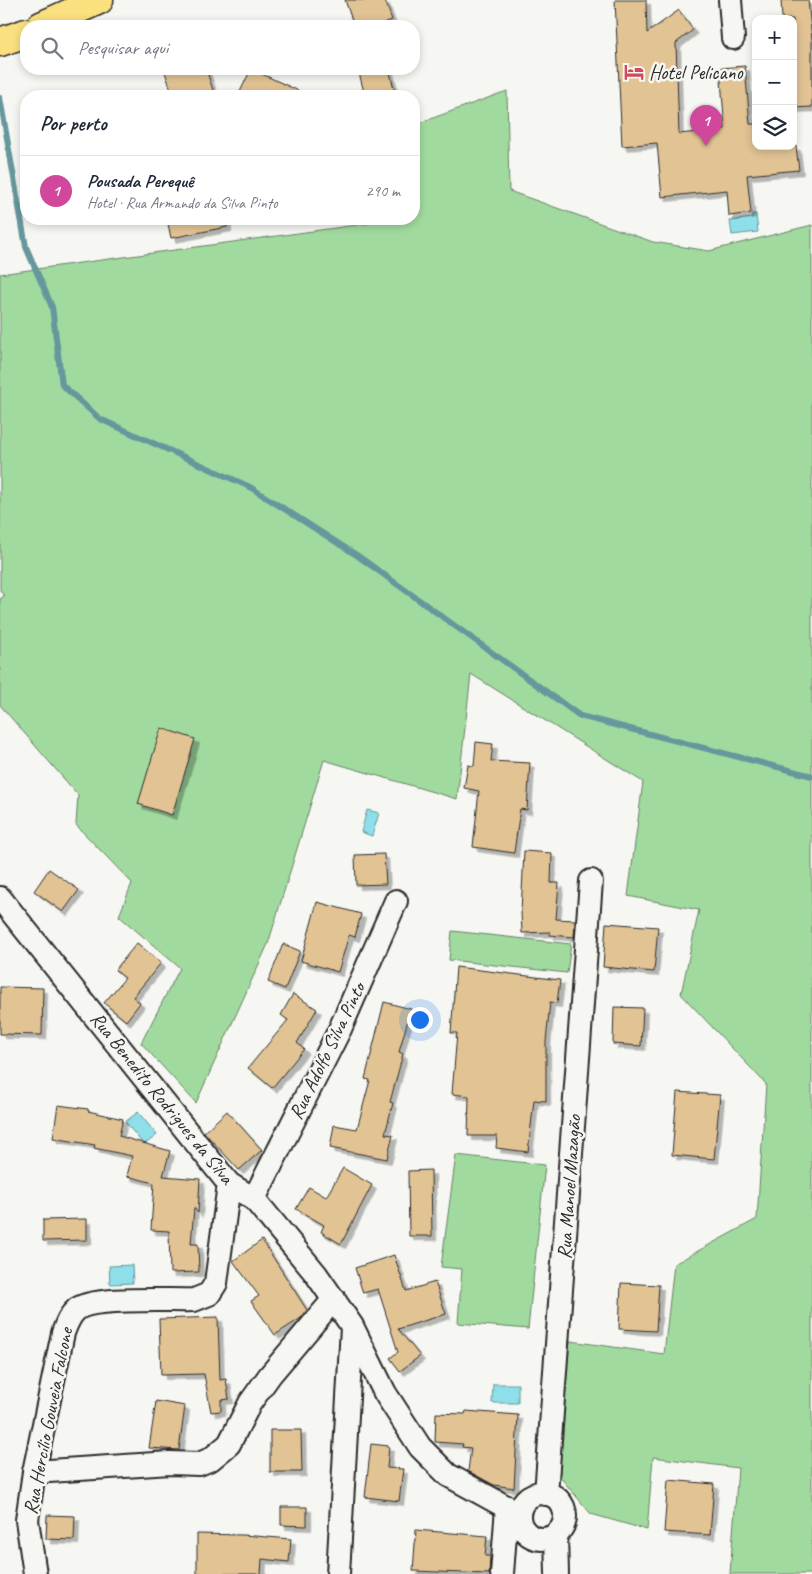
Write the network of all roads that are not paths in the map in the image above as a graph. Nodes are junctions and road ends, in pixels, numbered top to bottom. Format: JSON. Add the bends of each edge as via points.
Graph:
{"nodes":[{"id":1,"x":99,"y":0,"type":"edge"},
{"id":2,"x":730,"y":0,"type":"edge"},
{"id":3,"x":54,"y":20,"type":"edge"},
{"id":4,"x":20,"y":34,"type":"edge"},
{"id":5,"x":733,"y":38,"type":"dead end"},
{"id":6,"x":0,"y":42,"type":"edge"},
{"id":7,"x":591,"y":881,"type":"dead end"},
{"id":8,"x":0,"y":898,"type":"edge"},
{"id":9,"x":396,"y":901,"type":"dead end"},
{"id":10,"x":230,"y":1184,"type":"junction"},
{"id":11,"x":254,"y":1199,"type":"junction"},
{"id":12,"x":334,"y":1300,"type":"junction"},
{"id":13,"x":352,"y":1326,"type":"junction"},
{"id":14,"x":34,"y":1472,"type":"junction"},
{"id":15,"x":546,"y":1494,"type":"junction"},
{"id":16,"x":513,"y":1510,"type":"junction"},
{"id":17,"x":556,"y":1534,"type":"junction"},
{"id":18,"x":36,"y":1574,"type":"edge"},
{"id":19,"x":338,"y":1574,"type":"edge"},
{"id":20,"x":502,"y":1574,"type":"edge"},
{"id":21,"x":557,"y":1574,"type":"edge"}],
"edges":[{"from":1,"to":3,"type":"main road"},
{"from":2,"to":5,"type":"street"},
{"from":4,"to":6,"type":"main road"},
{"from":7,"to":15,"type":"street","name":"Rua Manoel Mazagão"},
{"from":8,"to":10,"type":"street","name":"Rua Benedito Rodrigues da Silva"},
{"from":9,"to":11,"type":"street","name":"Rua Adolfo Silva Pinto","via":[[340,1029]]},
{"from":10,"to":11,"type":"street","name":"Rua Benedito Rodrigues da Silva"},
{"from":10,"to":14,"type":"street","name":"Rua Hercílio Gouveia Falcone","via":[[216,1283],[209,1294],[194,1300],[92,1302],[75,1310],[69,1318]]},
{"from":11,"to":12,"type":"street","name":"Rua Benedito Rodrigues da Silva"},
{"from":12,"to":13,"type":"street","name":"Rua Benedito Rodrigues da Silva"},
{"from":12,"to":14,"type":"street","via":[[265,1382],[229,1444],[211,1459],[199,1464],[170,1462]]},
{"from":13,"to":16,"type":"street","name":"Rua Benedito Rodrigues da Silva","via":[[385,1393],[420,1447],[448,1475]]},
{"from":13,"to":19,"type":"street"},
{"from":14,"to":18,"type":"street","name":"Rua Hercílio Gouveia Falcone","via":[[27,1520]]},
{"from":15,"to":16,"type":"street","via":[[531,1495]]},
{"from":15,"to":17,"type":"street","via":[[553,1496],[563,1507],[564,1522]]},
{"from":16,"to":17,"type":"street","via":[[531,1536],[544,1539]]},
{"from":16,"to":20,"type":"street"},
{"from":17,"to":21,"type":"street"}]}
